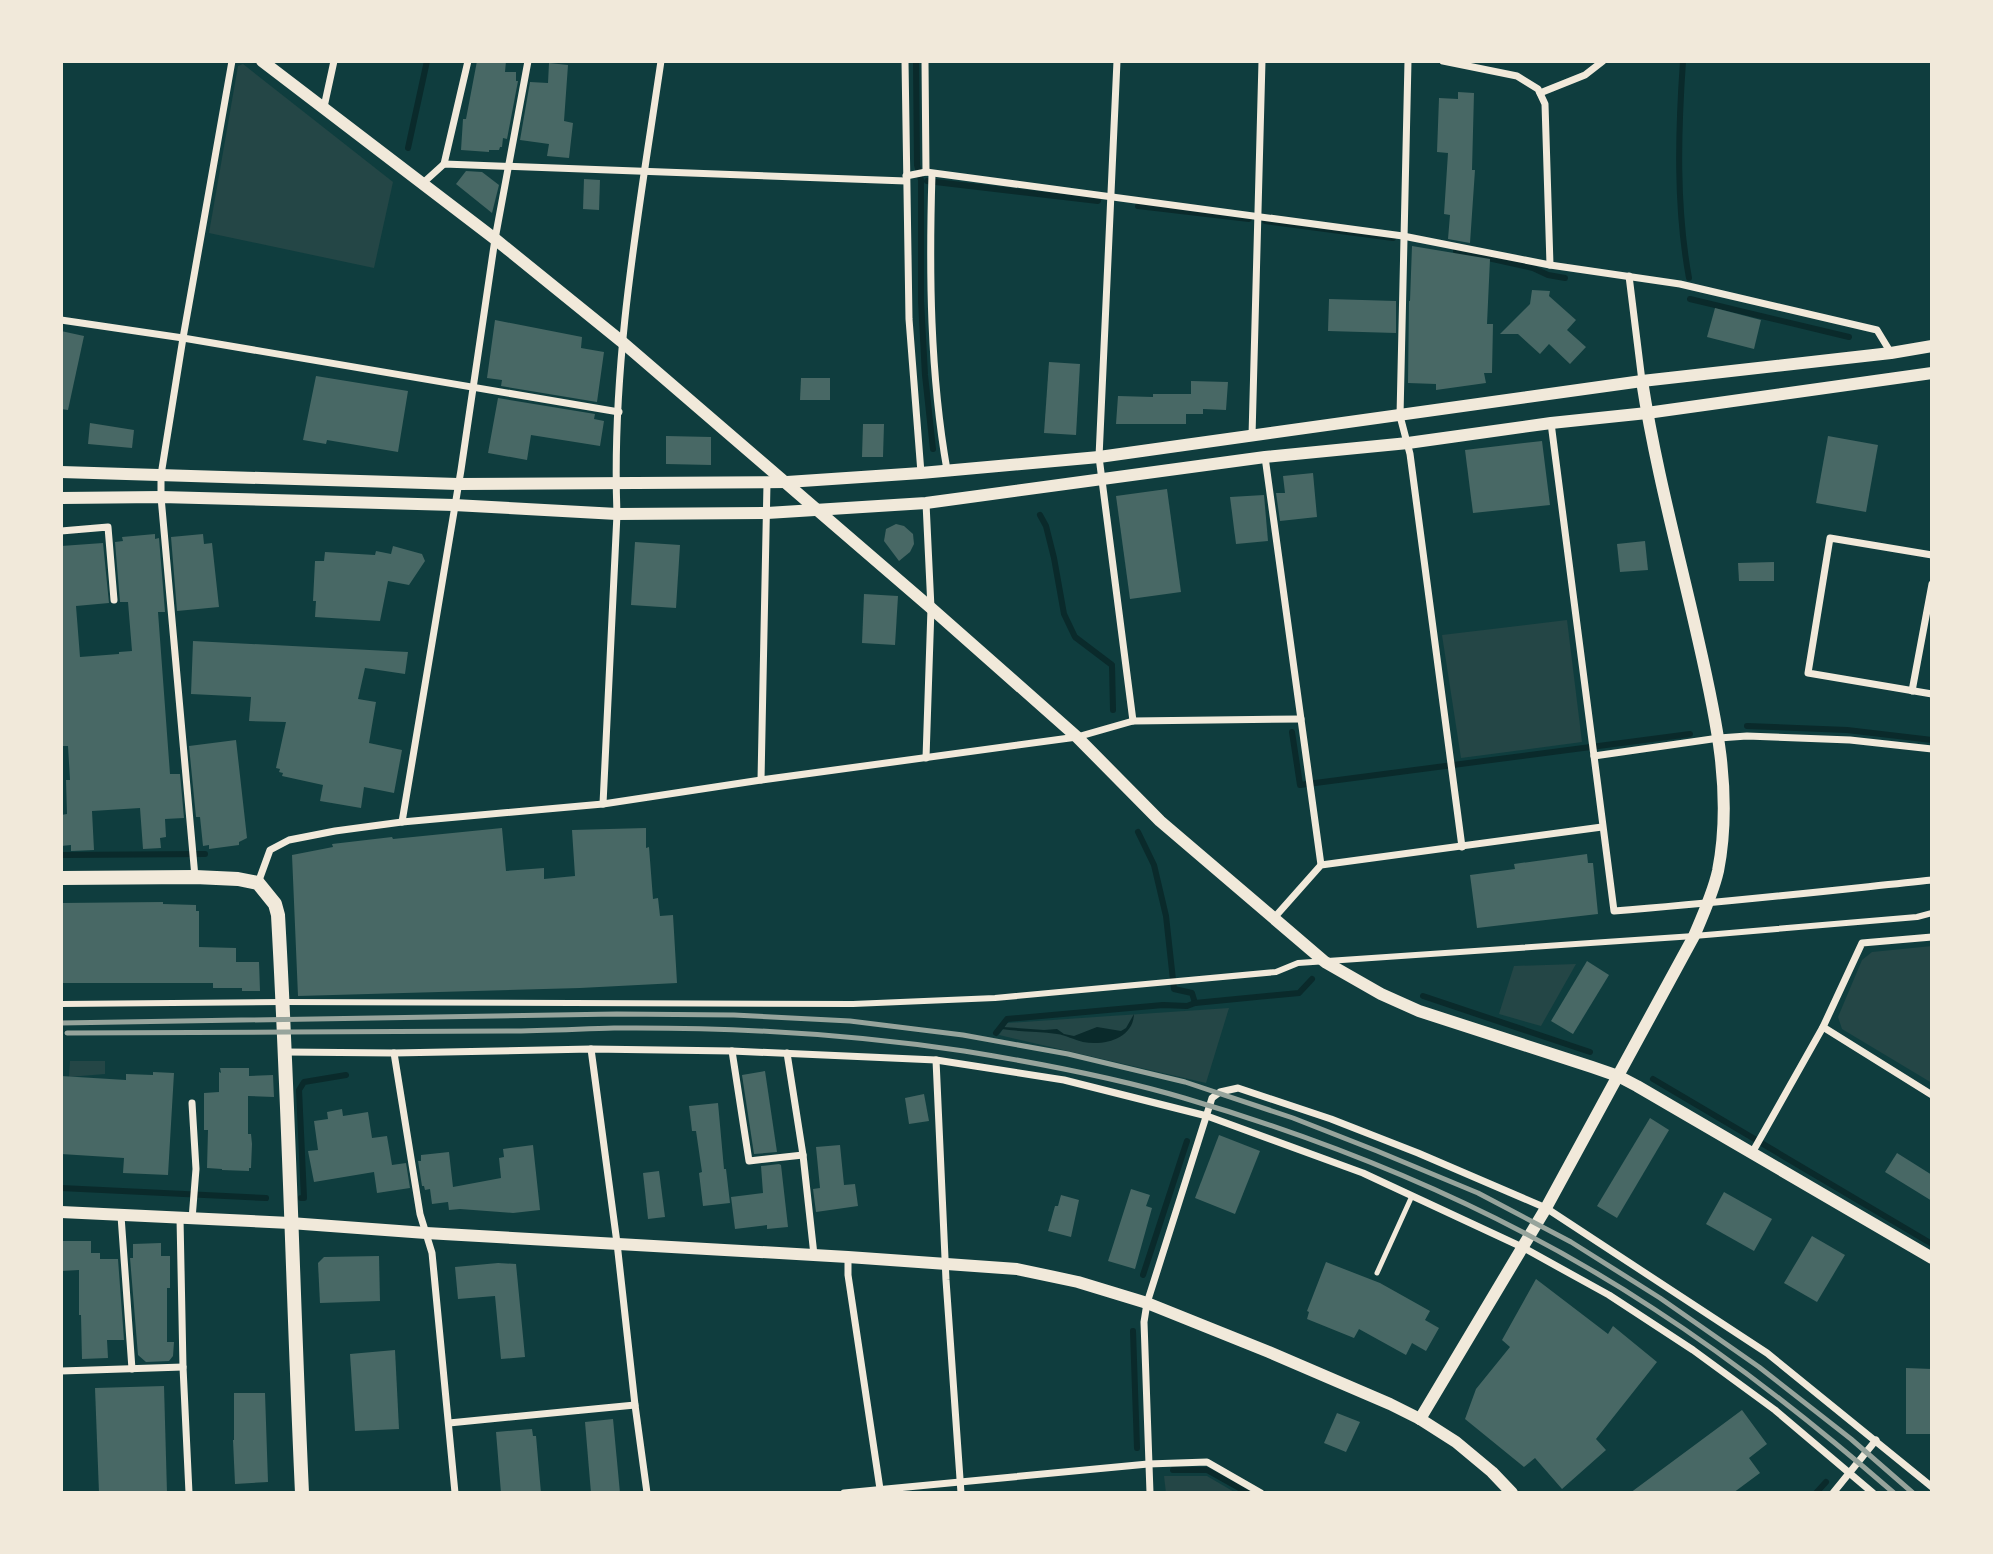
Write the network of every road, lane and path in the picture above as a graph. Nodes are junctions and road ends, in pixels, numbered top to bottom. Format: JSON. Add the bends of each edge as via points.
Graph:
{"nodes":[{"id":1,"x":232,"y":61,"type":"edge"},
{"id":2,"x":262,"y":61,"type":"edge"},
{"id":3,"x":334,"y":61,"type":"edge"},
{"id":4,"x":468,"y":61,"type":"edge"},
{"id":5,"x":528,"y":61,"type":"edge"},
{"id":6,"x":661,"y":61,"type":"edge"},
{"id":7,"x":905,"y":61,"type":"edge"},
{"id":8,"x":925,"y":61,"type":"edge"},
{"id":9,"x":1116,"y":61,"type":"edge"},
{"id":10,"x":1262,"y":61,"type":"edge"},
{"id":11,"x":1408,"y":61,"type":"edge"},
{"id":12,"x":1443,"y":61,"type":"edge"},
{"id":13,"x":1603,"y":61,"type":"edge"},
{"id":14,"x":1540,"y":93,"type":"junction"},
{"id":15,"x":324,"y":107,"type":"junction"},
{"id":16,"x":443,"y":164,"type":"junction"},
{"id":17,"x":509,"y":167,"type":"junction"},
{"id":18,"x":644,"y":172,"type":"junction"},
{"id":19,"x":929,"y":176,"type":"junction"},
{"id":20,"x":908,"y":177,"type":"junction"},
{"id":21,"x":423,"y":183,"type":"junction"},
{"id":22,"x":1110,"y":197,"type":"junction"},
{"id":23,"x":1257,"y":216,"type":"junction"},
{"id":24,"x":1403,"y":236,"type":"junction"},
{"id":25,"x":495,"y":239,"type":"junction"},
{"id":26,"x":1550,"y":265,"type":"junction"},
{"id":27,"x":1629,"y":276,"type":"junction"},
{"id":28,"x":61,"y":320,"type":"edge"},
{"id":29,"x":183,"y":338,"type":"junction"},
{"id":30,"x":621,"y":341,"type":"junction"},
{"id":31,"x":1932,"y":346,"type":"edge"},
{"id":32,"x":1891,"y":353,"type":"junction"},
{"id":33,"x":1932,"y":373,"type":"edge"},
{"id":34,"x":1642,"y":381,"type":"junction"},
{"id":35,"x":473,"y":389,"type":"junction"},
{"id":36,"x":619,"y":412,"type":"junction"},
{"id":37,"x":1647,"y":413,"type":"junction"},
{"id":38,"x":1400,"y":416,"type":"junction"},
{"id":39,"x":1551,"y":423,"type":"junction"},
{"id":40,"x":1252,"y":436,"type":"junction"},
{"id":41,"x":1408,"y":443,"type":"junction"},
{"id":42,"x":1099,"y":457,"type":"junction"},
{"id":43,"x":1265,"y":457,"type":"junction"},
{"id":44,"x":947,"y":470,"type":"junction"},
{"id":45,"x":61,"y":472,"type":"edge"},
{"id":46,"x":921,"y":473,"type":"junction"},
{"id":47,"x":161,"y":475,"type":"junction"},
{"id":48,"x":1101,"y":480,"type":"junction"},
{"id":49,"x":786,"y":482,"type":"junction"},
{"id":50,"x":616,"y":483,"type":"junction"},
{"id":51,"x":767,"y":483,"type":"junction"},
{"id":52,"x":458,"y":484,"type":"junction"},
{"id":53,"x":161,"y":497,"type":"junction"},
{"id":54,"x":61,"y":498,"type":"edge"},
{"id":55,"x":926,"y":503,"type":"junction"},
{"id":56,"x":454,"y":505,"type":"junction"},
{"id":57,"x":817,"y":509,"type":"junction"},
{"id":58,"x":767,"y":513,"type":"junction"},
{"id":59,"x":617,"y":514,"type":"junction"},
{"id":60,"x":61,"y":531,"type":"edge"},
{"id":61,"x":1932,"y":555,"type":"edge"},
{"id":62,"x":1932,"y":584,"type":"edge"},
{"id":63,"x":114,"y":600,"type":"dead end"},
{"id":64,"x":931,"y":608,"type":"junction"},
{"id":65,"x":1912,"y":691,"type":"junction"},
{"id":66,"x":1932,"y":694,"type":"edge"},
{"id":67,"x":1301,"y":719,"type":"junction"},
{"id":68,"x":1133,"y":721,"type":"junction"},
{"id":69,"x":1077,"y":737,"type":"junction"},
{"id":70,"x":1719,"y":738,"type":"junction"},
{"id":71,"x":1593,"y":749,"type":"junction"},
{"id":72,"x":1932,"y":749,"type":"edge"},
{"id":73,"x":926,"y":758,"type":"junction"},
{"id":74,"x":761,"y":780,"type":"junction"},
{"id":75,"x":603,"y":804,"type":"junction"},
{"id":76,"x":402,"y":822,"type":"junction"},
{"id":77,"x":1602,"y":827,"type":"junction"},
{"id":78,"x":1462,"y":847,"type":"junction"},
{"id":79,"x":1321,"y":865,"type":"junction"},
{"id":80,"x":195,"y":877,"type":"junction"},
{"id":81,"x":61,"y":878,"type":"edge"},
{"id":82,"x":1932,"y":880,"type":"edge"},
{"id":83,"x":258,"y":883,"type":"junction"},
{"id":84,"x":1708,"y":904,"type":"junction"},
{"id":85,"x":1932,"y":913,"type":"edge"},
{"id":86,"x":1273,"y":918,"type":"junction"},
{"id":87,"x":1694,"y":936,"type":"junction"},
{"id":88,"x":1932,"y":937,"type":"edge"},
{"id":89,"x":1325,"y":962,"type":"junction"},
{"id":90,"x":283,"y":1002,"type":"junction"},
{"id":91,"x":61,"y":1004,"type":"edge"},
{"id":92,"x":1823,"y":1027,"type":"junction"},
{"id":93,"x":591,"y":1049,"type":"junction"},
{"id":94,"x":732,"y":1051,"type":"junction"},
{"id":95,"x":286,"y":1052,"type":"junction"},
{"id":96,"x":394,"y":1053,"type":"junction"},
{"id":97,"x":787,"y":1053,"type":"junction"},
{"id":98,"x":936,"y":1060,"type":"junction"},
{"id":99,"x":1618,"y":1076,"type":"junction"},
{"id":100,"x":1932,"y":1095,"type":"edge"},
{"id":101,"x":192,"y":1102,"type":"dead end"},
{"id":102,"x":1207,"y":1116,"type":"junction"},
{"id":103,"x":1754,"y":1150,"type":"junction"},
{"id":104,"x":803,"y":1155,"type":"junction"},
{"id":105,"x":1412,"y":1196,"type":"junction"},
{"id":106,"x":1546,"y":1208,"type":"junction"},
{"id":107,"x":61,"y":1212,"type":"edge"},
{"id":108,"x":121,"y":1216,"type":"junction"},
{"id":109,"x":186,"y":1218,"type":"junction"},
{"id":110,"x":290,"y":1223,"type":"junction"},
{"id":111,"x":426,"y":1233,"type":"junction"},
{"id":112,"x":617,"y":1243,"type":"junction"},
{"id":113,"x":1522,"y":1247,"type":"junction"},
{"id":114,"x":814,"y":1255,"type":"junction"},
{"id":115,"x":848,"y":1256,"type":"junction"},
{"id":116,"x":1932,"y":1258,"type":"edge"},
{"id":117,"x":945,"y":1263,"type":"junction"},
{"id":118,"x":1377,"y":1273,"type":"dead end"},
{"id":119,"x":1147,"y":1303,"type":"junction"},
{"id":120,"x":183,"y":1367,"type":"junction"},
{"id":121,"x":132,"y":1368,"type":"junction"},
{"id":122,"x":61,"y":1371,"type":"edge"},
{"id":123,"x":635,"y":1405,"type":"junction"},
{"id":124,"x":1420,"y":1419,"type":"junction"},
{"id":125,"x":449,"y":1423,"type":"junction"},
{"id":126,"x":1876,"y":1440,"type":"junction"},
{"id":127,"x":1148,"y":1464,"type":"junction"},
{"id":128,"x":1849,"y":1472,"type":"junction"},
{"id":129,"x":959,"y":1483,"type":"junction"},
{"id":130,"x":1932,"y":1487,"type":"edge"},
{"id":131,"x":880,"y":1489,"type":"junction"},
{"id":132,"x":189,"y":1493,"type":"edge"},
{"id":133,"x":302,"y":1493,"type":"edge"},
{"id":134,"x":454,"y":1493,"type":"edge"},
{"id":135,"x":647,"y":1493,"type":"edge"},
{"id":136,"x":844,"y":1493,"type":"edge"},
{"id":137,"x":961,"y":1493,"type":"edge"},
{"id":138,"x":1150,"y":1493,"type":"edge"},
{"id":139,"x":1261,"y":1493,"type":"edge"},
{"id":140,"x":1512,"y":1493,"type":"edge"},
{"id":141,"x":1833,"y":1493,"type":"edge"},
{"id":142,"x":1872,"y":1493,"type":"edge"}],
"edges":[{"from":1,"to":29,"type":"street"},
{"from":2,"to":15,"type":"street"},
{"from":3,"to":15,"type":"street"},
{"from":4,"to":16,"type":"street"},
{"from":5,"to":17,"type":"street"},
{"from":6,"to":18,"type":"street"},
{"from":7,"to":20,"type":"street"},
{"from":8,"to":19,"type":"street"},
{"from":9,"to":22,"type":"street"},
{"from":10,"to":23,"type":"street"},
{"from":11,"to":24,"type":"street"},
{"from":12,"to":14,"type":"street","via":[[1517,76]]},
{"from":13,"to":14,"type":"street","via":[[1585,75]]},
{"from":14,"to":26,"type":"street","via":[[1545,104]]},
{"from":15,"to":21,"type":"street"},
{"from":16,"to":17,"type":"street"},
{"from":16,"to":21,"type":"street"},
{"from":17,"to":18,"type":"street"},
{"from":17,"to":25,"type":"street"},
{"from":18,"to":20,"type":"street"},
{"from":18,"to":30,"type":"street"},
{"from":19,"to":20,"type":"street"},
{"from":19,"to":22,"type":"street"},
{"from":19,"to":44,"type":"street","via":[[933,354]]},
{"from":20,"to":46,"type":"street","via":[[909,319]]},
{"from":21,"to":25,"type":"street"},
{"from":22,"to":23,"type":"street"},
{"from":22,"to":42,"type":"street"},
{"from":23,"to":24,"type":"street"},
{"from":23,"to":40,"type":"street"},
{"from":24,"to":26,"type":"street"},
{"from":24,"to":38,"type":"street"},
{"from":25,"to":30,"type":"street"},
{"from":25,"to":35,"type":"street"},
{"from":26,"to":27,"type":"street"},
{"from":27,"to":32,"type":"street","via":[[1877,330]]},
{"from":27,"to":34,"type":"street"},
{"from":28,"to":29,"type":"street"},
{"from":29,"to":35,"type":"street"},
{"from":29,"to":47,"type":"street"},
{"from":30,"to":36,"type":"street"},
{"from":30,"to":49,"type":"street"},
{"from":31,"to":32,"type":"street"},
{"from":32,"to":34,"type":"street"},
{"from":33,"to":37,"type":"street"},
{"from":34,"to":37,"type":"street"},
{"from":34,"to":38,"type":"street"},
{"from":35,"to":36,"type":"street"},
{"from":35,"to":52,"type":"street"},
{"from":36,"to":50,"type":"street"},
{"from":37,"to":39,"type":"street"},
{"from":37,"to":70,"type":"street"},
{"from":38,"to":40,"type":"street"},
{"from":38,"to":41,"type":"street"},
{"from":39,"to":41,"type":"street"},
{"from":39,"to":71,"type":"street"},
{"from":40,"to":42,"type":"street"},
{"from":41,"to":43,"type":"street"},
{"from":41,"to":78,"type":"street"},
{"from":42,"to":44,"type":"street"},
{"from":42,"to":48,"type":"street"},
{"from":43,"to":48,"type":"street"},
{"from":43,"to":67,"type":"street"},
{"from":44,"to":46,"type":"street"},
{"from":45,"to":47,"type":"street"},
{"from":46,"to":49,"type":"street"},
{"from":47,"to":52,"type":"street"},
{"from":47,"to":53,"type":"street"},
{"from":48,"to":55,"type":"street"},
{"from":48,"to":68,"type":"street"},
{"from":49,"to":51,"type":"street"},
{"from":49,"to":57,"type":"street"},
{"from":50,"to":51,"type":"street"},
{"from":50,"to":52,"type":"street"},
{"from":50,"to":59,"type":"street"},
{"from":51,"to":58,"type":"street"},
{"from":52,"to":56,"type":"street"},
{"from":53,"to":54,"type":"street"},
{"from":53,"to":56,"type":"street"},
{"from":53,"to":80,"type":"street"},
{"from":55,"to":57,"type":"street"},
{"from":55,"to":64,"type":"street"},
{"from":56,"to":59,"type":"street"},
{"from":56,"to":76,"type":"street"},
{"from":57,"to":58,"type":"street"},
{"from":57,"to":64,"type":"street"},
{"from":58,"to":59,"type":"street"},
{"from":58,"to":74,"type":"street"},
{"from":59,"to":75,"type":"street"},
{"from":60,"to":63,"type":"street","via":[[108,527]]},
{"from":61,"to":65,"type":"street","via":[[1830,538],[1808,673]]},
{"from":62,"to":65,"type":"street"},
{"from":64,"to":69,"type":"street"},
{"from":64,"to":73,"type":"street"},
{"from":65,"to":66,"type":"street"},
{"from":67,"to":68,"type":"street"},
{"from":67,"to":79,"type":"street"},
{"from":68,"to":69,"type":"street"},
{"from":69,"to":73,"type":"street"},
{"from":69,"to":86,"type":"street","via":[[1160,821]]},
{"from":70,"to":71,"type":"street"},
{"from":70,"to":72,"type":"street","via":[[1850,740]]},
{"from":70,"to":84,"type":"street","via":[[1723,829],[1718,872]]},
{"from":71,"to":77,"type":"street"},
{"from":73,"to":74,"type":"street"},
{"from":74,"to":75,"type":"street"},
{"from":75,"to":76,"type":"street"},
{"from":76,"to":83,"type":"street","via":[[289,840],[270,850]]},
{"from":77,"to":78,"type":"street"},
{"from":77,"to":84,"type":"street","via":[[1615,911]]},
{"from":78,"to":79,"type":"street"},
{"from":79,"to":86,"type":"street"},
{"from":80,"to":81,"type":"main road"},
{"from":80,"to":83,"type":"main road"},
{"from":82,"to":84,"type":"street"},
{"from":83,"to":90,"type":"main road","via":[[278,915]]},
{"from":84,"to":87,"type":"street"},
{"from":85,"to":87,"type":"street"},
{"from":86,"to":89,"type":"street"},
{"from":87,"to":89,"type":"street"},
{"from":87,"to":99,"type":"street"},
{"from":88,"to":92,"type":"street","via":[[1862,943]]},
{"from":89,"to":90,"type":"street","via":[[1276,972],[995,998],[853,1004]]},
{"from":89,"to":99,"type":"street","via":[[1419,1011]]},
{"from":90,"to":91,"type":"street"},
{"from":90,"to":95,"type":"main road"},
{"from":92,"to":100,"type":"street"},
{"from":92,"to":103,"type":"street"},
{"from":93,"to":94,"type":"street"},
{"from":93,"to":96,"type":"street"},
{"from":93,"to":112,"type":"street"},
{"from":94,"to":97,"type":"street"},
{"from":94,"to":104,"type":"street","via":[[749,1161]]},
{"from":95,"to":96,"type":"street"},
{"from":95,"to":110,"type":"main road"},
{"from":96,"to":111,"type":"street"},
{"from":97,"to":98,"type":"street"},
{"from":97,"to":104,"type":"street"},
{"from":98,"to":102,"type":"street","via":[[1064,1080]]},
{"from":98,"to":117,"type":"street"},
{"from":99,"to":103,"type":"street"},
{"from":99,"to":106,"type":"street"},
{"from":101,"to":109,"type":"street","via":[[196,1169]]},
{"from":102,"to":105,"type":"street","via":[[1363,1173]]},
{"from":102,"to":106,"type":"street","via":[[1212,1098],[1220,1091],[1238,1088],[1331,1119]]},
{"from":102,"to":119,"type":"street"},
{"from":103,"to":116,"type":"street"},
{"from":104,"to":114,"type":"street"},
{"from":105,"to":113,"type":"street"},
{"from":105,"to":118,"type":"lane"},
{"from":106,"to":113,"type":"street"},
{"from":106,"to":126,"type":"street","via":[[1767,1353]]},
{"from":107,"to":108,"type":"street"},
{"from":108,"to":109,"type":"street"},
{"from":108,"to":121,"type":"street"},
{"from":109,"to":110,"type":"street"},
{"from":109,"to":120,"type":"street"},
{"from":110,"to":111,"type":"street"},
{"from":110,"to":133,"type":"main road"},
{"from":111,"to":112,"type":"street"},
{"from":111,"to":125,"type":"street","via":[[432,1253]]},
{"from":112,"to":114,"type":"street"},
{"from":112,"to":123,"type":"street"},
{"from":113,"to":124,"type":"street"},
{"from":113,"to":128,"type":"street","via":[[1609,1295],[1692,1350],[1775,1410]]},
{"from":114,"to":115,"type":"street"},
{"from":115,"to":117,"type":"street"},
{"from":115,"to":131,"type":"street"},
{"from":117,"to":119,"type":"street","via":[[1017,1269]]},
{"from":117,"to":129,"type":"street"},
{"from":119,"to":124,"type":"street"},
{"from":119,"to":127,"type":"street"},
{"from":120,"to":121,"type":"street"},
{"from":120,"to":132,"type":"street"},
{"from":121,"to":122,"type":"street"},
{"from":123,"to":125,"type":"street"},
{"from":123,"to":135,"type":"street"},
{"from":124,"to":140,"type":"street","via":[[1456,1442]]},
{"from":125,"to":134,"type":"street"},
{"from":126,"to":128,"type":"street"},
{"from":126,"to":130,"type":"street"},
{"from":127,"to":129,"type":"street"},
{"from":127,"to":138,"type":"street"},
{"from":127,"to":139,"type":"street","via":[[1207,1462]]},
{"from":128,"to":141,"type":"street"},
{"from":128,"to":142,"type":"street"},
{"from":129,"to":131,"type":"street"},
{"from":129,"to":137,"type":"street"},
{"from":131,"to":136,"type":"street"}]}
